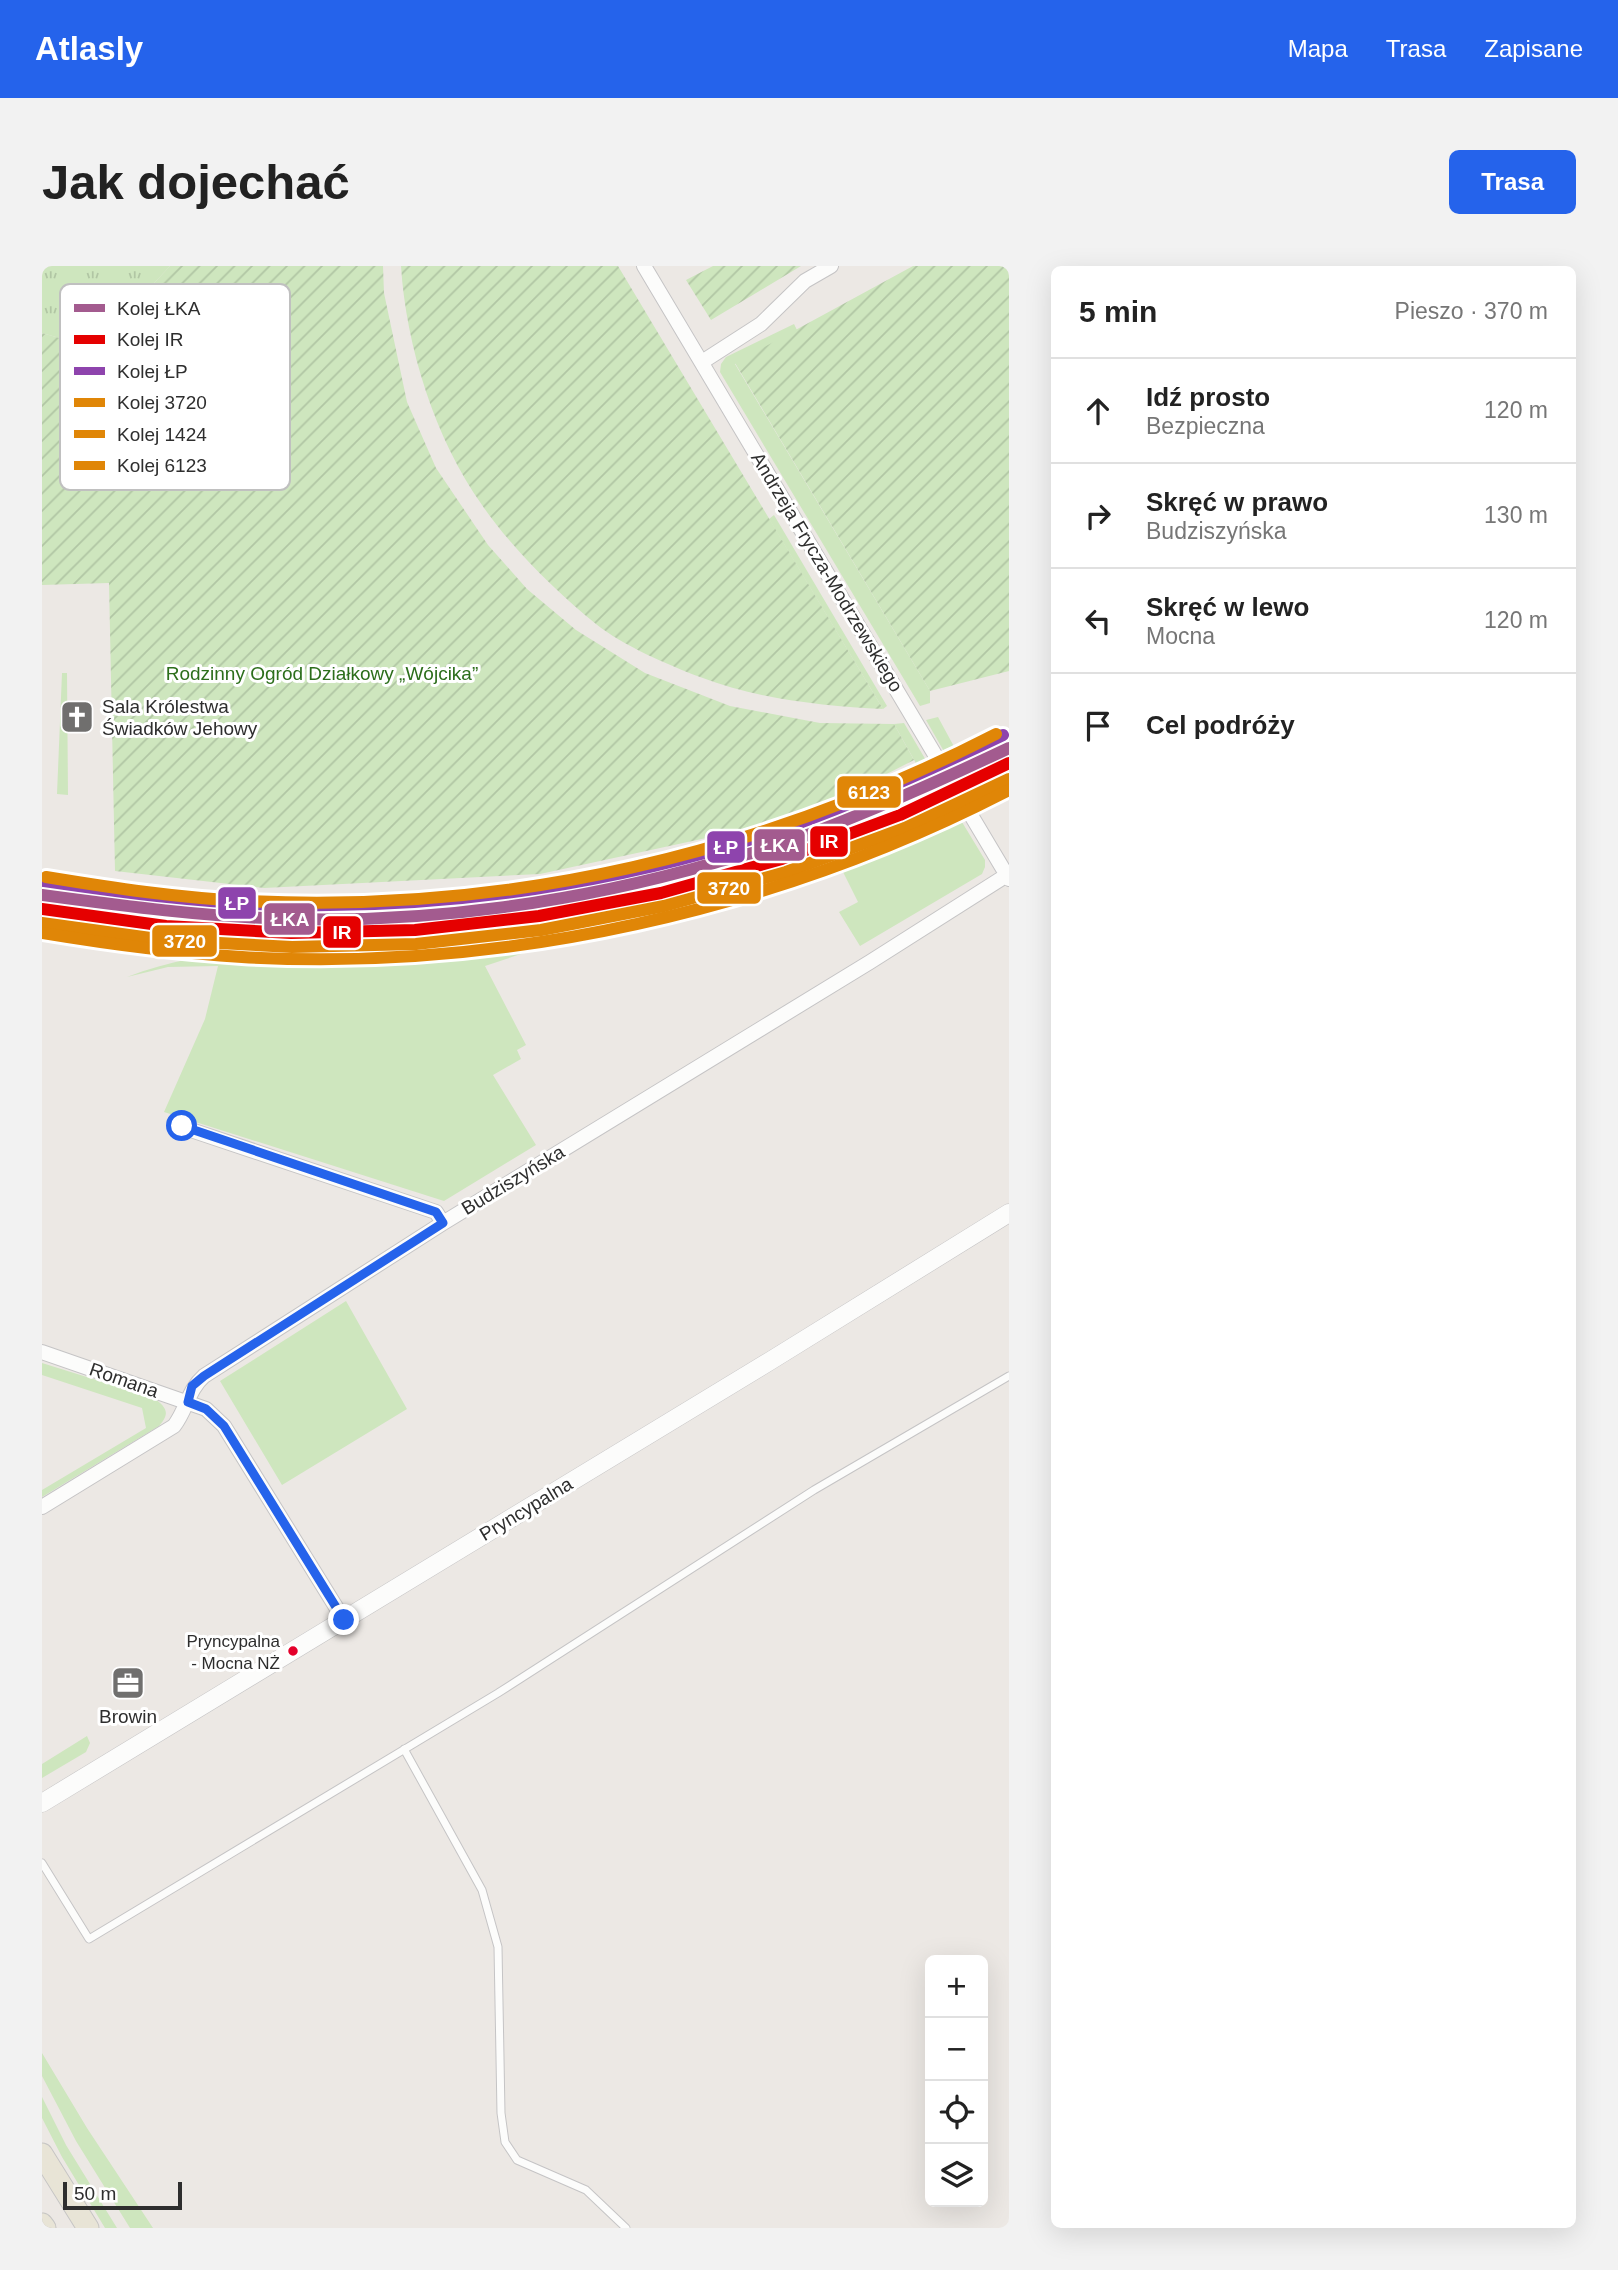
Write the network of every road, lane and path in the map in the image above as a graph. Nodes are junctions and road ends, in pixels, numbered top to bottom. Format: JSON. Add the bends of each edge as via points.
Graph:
{"nodes":[{"id":1,"x":645,"y":266,"type":"edge"},
{"id":2,"x":831,"y":266,"type":"edge"},
{"id":3,"x":702,"y":362,"type":"junction"},
{"id":4,"x":1008,"y":877,"type":"edge"},
{"id":5,"x":182,"y":1126,"type":"dead end"},
{"id":6,"x":1009,"y":1213,"type":"edge"},
{"id":7,"x":443,"y":1223,"type":"junction"},
{"id":8,"x":42,"y":1352,"type":"edge"},
{"id":9,"x":1009,"y":1376,"type":"edge"},
{"id":10,"x":188,"y":1402,"type":"junction"},
{"id":11,"x":42,"y":1507,"type":"edge"},
{"id":12,"x":344,"y":1620,"type":"junction"},
{"id":13,"x":404,"y":1749,"type":"junction"},
{"id":14,"x":42,"y":1803,"type":"edge"},
{"id":15,"x":42,"y":1863,"type":"edge"},
{"id":16,"x":42,"y":2154,"type":"edge"},
{"id":17,"x":88,"y":2228,"type":"edge"},
{"id":18,"x":626,"y":2228,"type":"edge"}],
"edges":[{"from":1,"to":3,"type":"street","name":"Andrzeja Frycza-Modrzewskiego"},
{"from":2,"to":3,"type":"street","via":[[805,281],[761,324]]},
{"from":3,"to":4,"type":"street","name":"Andrzeja Frycza-Modrzewskiego"},
{"from":4,"to":7,"type":"street","name":"Budziszyńska"},
{"from":5,"to":7,"type":"street","via":[[436,1212]]},
{"from":6,"to":12,"type":"street","name":"Pryncypalna"},
{"from":7,"to":10,"type":"street","name":"Budziszyńska","via":[[204,1376],[192,1386]]},
{"from":8,"to":10,"type":"street","name":"Romana"},
{"from":9,"to":13,"type":"lane","via":[[814,1490]]},
{"from":10,"to":11,"type":"street","name":"Budziszyńska","via":[[174,1426]]},
{"from":10,"to":12,"type":"street","name":"Romana","via":[[206,1409],[224,1426]]},
{"from":12,"to":14,"type":"street","name":"Pryncypalna"},
{"from":13,"to":15,"type":"lane","via":[[89,1939]]},
{"from":13,"to":18,"type":"lane","via":[[482,1890],[498,1947],[505,2142],[517,2160],[586,2190]]},
{"from":16,"to":17,"type":"main road"}]}
